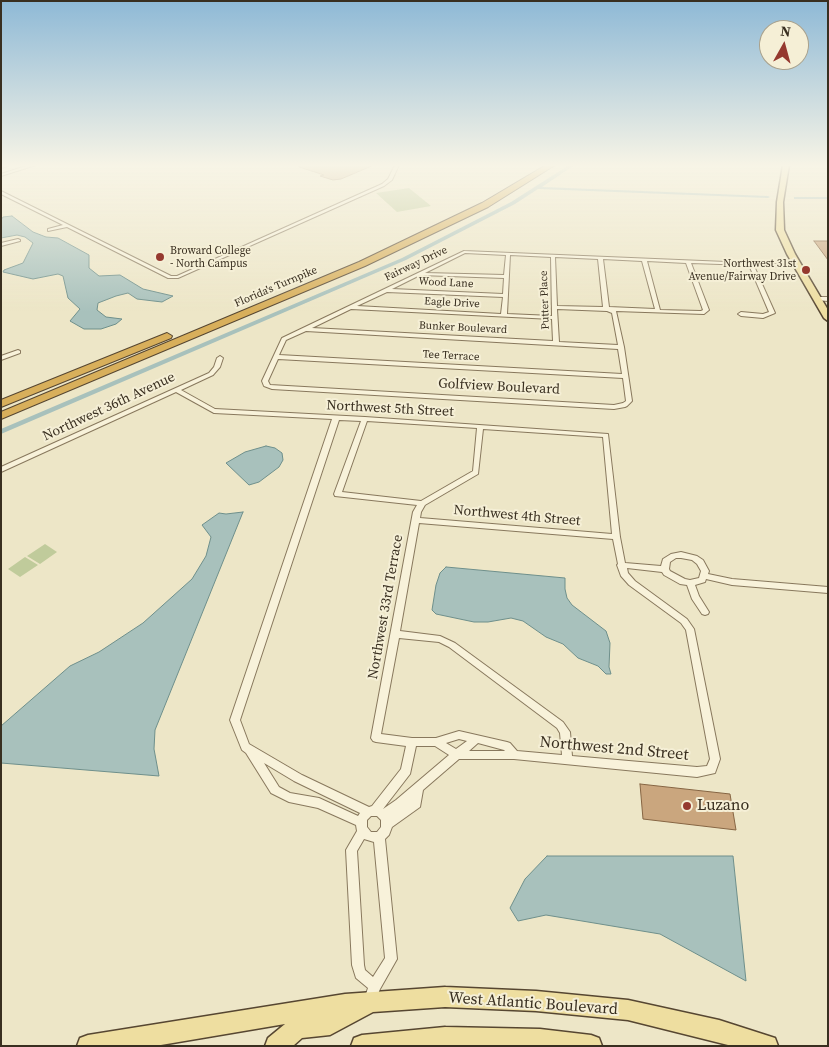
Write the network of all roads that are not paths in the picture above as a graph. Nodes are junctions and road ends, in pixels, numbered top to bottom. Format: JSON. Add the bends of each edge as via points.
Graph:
{"nodes":[{"id":1,"x":45,"y":214,"type":"edge"},
{"id":2,"x":319,"y":214,"type":"edge"},
{"id":3,"x":450,"y":214,"type":"edge"},
{"id":4,"x":467,"y":214,"type":"edge"},
{"id":5,"x":780,"y":214,"type":"edge"},
{"id":6,"x":68,"y":225,"type":"junction"},
{"id":7,"x":50,"y":230,"type":"dead end"},
{"id":8,"x":18,"y":240,"type":"dead end"},
{"id":9,"x":1,"y":245,"type":"edge"},
{"id":10,"x":508,"y":254,"type":"junction"},
{"id":11,"x":553,"y":256,"type":"junction"},
{"id":12,"x":600,"y":258,"type":"junction"},
{"id":13,"x":644,"y":260,"type":"junction"},
{"id":14,"x":688,"y":262,"type":"junction"},
{"id":15,"x":751,"y":264,"type":"junction"},
{"id":16,"x":798,"y":266,"type":"junction"},
{"id":17,"x":418,"y":274,"type":"junction"},
{"id":18,"x":507,"y":277,"type":"junction"},
{"id":19,"x":385,"y":290,"type":"junction"},
{"id":20,"x":506,"y":296,"type":"junction"},
{"id":21,"x":817,"y":299,"type":"junction"},
{"id":22,"x":828,"y":299,"type":"edge"},
{"id":23,"x":348,"y":307,"type":"junction"},
{"id":24,"x":555,"y":307,"type":"junction"},
{"id":25,"x":606,"y":308,"type":"junction"},
{"id":26,"x":658,"y":311,"type":"junction"},
{"id":27,"x":741,"y":314,"type":"dead end"},
{"id":28,"x":504,"y":315,"type":"junction"},
{"id":29,"x":555,"y":318,"type":"junction"},
{"id":30,"x":828,"y":318,"type":"edge"},
{"id":31,"x":304,"y":329,"type":"junction"},
{"id":32,"x":556,"y":343,"type":"junction"},
{"id":33,"x":621,"y":347,"type":"junction"},
{"id":34,"x":18,"y":352,"type":"dead end"},
{"id":35,"x":276,"y":357,"type":"junction"},
{"id":36,"x":1,"y":358,"type":"edge"},
{"id":37,"x":220,"y":358,"type":"dead end"},
{"id":38,"x":625,"y":376,"type":"junction"},
{"id":39,"x":267,"y":386,"type":"joint"},
{"id":40,"x":177,"y":390,"type":"junction"},
{"id":41,"x":1,"y":404,"type":"edge"},
{"id":42,"x":1,"y":416,"type":"edge"},
{"id":43,"x":336,"y":418,"type":"junction"},
{"id":44,"x":365,"y":419,"type":"junction"},
{"id":45,"x":480,"y":427,"type":"junction"},
{"id":46,"x":1,"y":470,"type":"edge"},
{"id":47,"x":422,"y":503,"type":"junction"},
{"id":48,"x":416,"y":520,"type":"junction"},
{"id":49,"x":616,"y":537,"type":"junction"},
{"id":50,"x":621,"y":565,"type":"junction"},
{"id":51,"x":665,"y":569,"type":"junction"},
{"id":52,"x":705,"y":576,"type":"junction"},
{"id":53,"x":690,"y":583,"type":"junction"},
{"id":54,"x":828,"y":591,"type":"edge"},
{"id":55,"x":705,"y":612,"type":"dead end"},
{"id":56,"x":395,"y":634,"type":"junction"},
{"id":57,"x":476,"y":739,"type":"junction"},
{"id":58,"x":412,"y":742,"type":"junction"},
{"id":59,"x":436,"y":742,"type":"junction"},
{"id":60,"x":250,"y":750,"type":"junction"},
{"id":61,"x":457,"y":755,"type":"junction"},
{"id":62,"x":514,"y":756,"type":"junction"},
{"id":63,"x":567,"y":760,"type":"junction"},
{"id":64,"x":379,"y":816,"type":"junction"},
{"id":65,"x":362,"y":827,"type":"junction"},
{"id":66,"x":379,"y":836,"type":"junction"},
{"id":67,"x":371,"y":995,"type":"junction"},
{"id":68,"x":88,"y":1046,"type":"edge"},
{"id":69,"x":276,"y":1046,"type":"edge"},
{"id":70,"x":362,"y":1046,"type":"edge"},
{"id":71,"x":592,"y":1046,"type":"edge"},
{"id":72,"x":767,"y":1046,"type":"edge"}],
"edges":[{"from":1,"to":6,"type":"street"},
{"from":2,"to":6,"type":"street","via":[[170,278]]},
{"from":3,"to":41,"type":"highway","name":"Florida's Turnpike","via":[[374,250]]},
{"from":4,"to":42,"type":"highway","name":"Florida's Turnpike","via":[[371,260]]},
{"from":5,"to":16,"type":"main road","via":[[780,230]]},
{"from":6,"to":7,"type":"street"},
{"from":8,"to":9,"type":"street"},
{"from":10,"to":11,"type":"street","name":"Fairway Drive"},
{"from":10,"to":17,"type":"street","name":"Fairway Drive","via":[[464,252]]},
{"from":10,"to":18,"type":"street"},
{"from":11,"to":12,"type":"street","name":"Fairway Drive"},
{"from":11,"to":24,"type":"street","name":"Putter Place"},
{"from":12,"to":13,"type":"street","name":"Fairway Drive"},
{"from":12,"to":25,"type":"street"},
{"from":13,"to":14,"type":"street","name":"Fairway Drive"},
{"from":13,"to":26,"type":"street"},
{"from":14,"to":15,"type":"street","name":"Fairway Drive"},
{"from":14,"to":26,"type":"street","via":[[706,310],[702,313]]},
{"from":15,"to":16,"type":"street","name":"Fairway Drive"},
{"from":15,"to":27,"type":"street","via":[[772,313],[764,316]]},
{"from":16,"to":21,"type":"main road"},
{"from":17,"to":18,"type":"street"},
{"from":17,"to":19,"type":"street","name":"Fairway Drive"},
{"from":18,"to":20,"type":"street"},
{"from":19,"to":20,"type":"street","name":"Wood Lane"},
{"from":19,"to":23,"type":"street","name":"Fairway Drive"},
{"from":20,"to":28,"type":"street"},
{"from":21,"to":22,"type":"street"},
{"from":21,"to":30,"type":"main road"},
{"from":23,"to":28,"type":"street","name":"Eagle Drive"},
{"from":23,"to":31,"type":"street","name":"Fairway Drive"},
{"from":24,"to":25,"type":"street"},
{"from":24,"to":29,"type":"street","name":"Putter Place"},
{"from":25,"to":26,"type":"street"},
{"from":25,"to":33,"type":"street","name":"Golfview Boulevard","via":[[614,312]]},
{"from":28,"to":29,"type":"street","name":"Eagle Drive"},
{"from":29,"to":32,"type":"street","name":"Putter Place"},
{"from":31,"to":32,"type":"street","name":"Bunker Boulevard"},
{"from":31,"to":35,"type":"street","name":"Fairway Drive","via":[[284,339]]},
{"from":32,"to":33,"type":"street","name":"Bunker Boulevard"},
{"from":33,"to":38,"type":"street","name":"Golfview Boulevard"},
{"from":34,"to":36,"type":"street"},
{"from":35,"to":38,"type":"street","name":"Tee Terrace"},
{"from":35,"to":39,"type":"street","name":"Fairway Drive","via":[[265,381]]},
{"from":37,"to":40,"type":"street","name":"Northwest 36th Avenue","via":[[211,374]]},
{"from":38,"to":39,"type":"street","name":"Golfview Boulevard","via":[[629,401],[614,407]]},
{"from":40,"to":43,"type":"street","name":"Northwest 5th Street","via":[[214,411]]},
{"from":40,"to":46,"type":"street","name":"Northwest 36th Avenue"},
{"from":43,"to":44,"type":"street","name":"Northwest 5th Street"},
{"from":43,"to":60,"type":"street","via":[[235,720],[245,747]]},
{"from":44,"to":45,"type":"street","name":"Northwest 5th Street"},
{"from":44,"to":47,"type":"street","via":[[338,494]]},
{"from":45,"to":47,"type":"street","via":[[476,472]]},
{"from":45,"to":49,"type":"street","name":"Northwest 5th Street","via":[[606,434]]},
{"from":47,"to":48,"type":"street","name":"Northwest 33rd Terrace"},
{"from":48,"to":49,"type":"street","name":"Northwest 4th Street"},
{"from":48,"to":56,"type":"street","name":"Northwest 33rd Terrace"},
{"from":49,"to":50,"type":"street"},
{"from":50,"to":51,"type":"street"},
{"from":50,"to":63,"type":"street","name":"Northwest 2nd Street","via":[[632,583],[684,621],[690,629],[715,759],[711,770],[697,772]]},
{"from":51,"to":52,"type":"street","via":[[669,558],[687,556],[700,562]]},
{"from":51,"to":53,"type":"street","via":[[672,577]]},
{"from":52,"to":53,"type":"street"},
{"from":52,"to":54,"type":"street","via":[[724,581]]},
{"from":53,"to":55,"type":"street"},
{"from":56,"to":58,"type":"street","name":"Northwest 33rd Terrace","via":[[376,738]]},
{"from":56,"to":63,"type":"street","via":[[440,639],[452,645],[560,724],[565,732]]},
{"from":57,"to":59,"type":"street","name":"Northwest 2nd Street","via":[[459,735]]},
{"from":57,"to":61,"type":"street"},
{"from":57,"to":62,"type":"street","name":"Northwest 2nd Street","via":[[507,746]]},
{"from":58,"to":59,"type":"street","name":"Northwest 33rd Terrace"},
{"from":58,"to":64,"type":"street","via":[[406,771]]},
{"from":59,"to":61,"type":"street"},
{"from":60,"to":64,"type":"street","via":[[298,778]]},
{"from":60,"to":65,"type":"street","via":[[275,790],[289,797],[319,803]]},
{"from":61,"to":62,"type":"street","name":"Northwest 2nd Street"},
{"from":61,"to":64,"type":"street","via":[[418,788],[416,804]]},
{"from":62,"to":63,"type":"street","name":"Northwest 2nd Street"},
{"from":64,"to":65,"type":"street"},
{"from":64,"to":66,"type":"street","via":[[385,831]]},
{"from":65,"to":66,"type":"street","via":[[370,837]]},
{"from":65,"to":67,"type":"street","via":[[351,850],[358,965]]},
{"from":66,"to":67,"type":"street","via":[[391,960]]},
{"from":67,"to":68,"type":"main road","name":"West Atlantic Boulevard","via":[[345,1004]]},
{"from":67,"to":69,"type":"main road","via":[[330,1024],[297,1028]]},
{"from":67,"to":72,"type":"main road","name":"West Atlantic Boulevard","via":[[536,1001],[628,1010]]},
{"from":70,"to":71,"type":"main road","via":[[445,1038],[540,1040]]}]}
